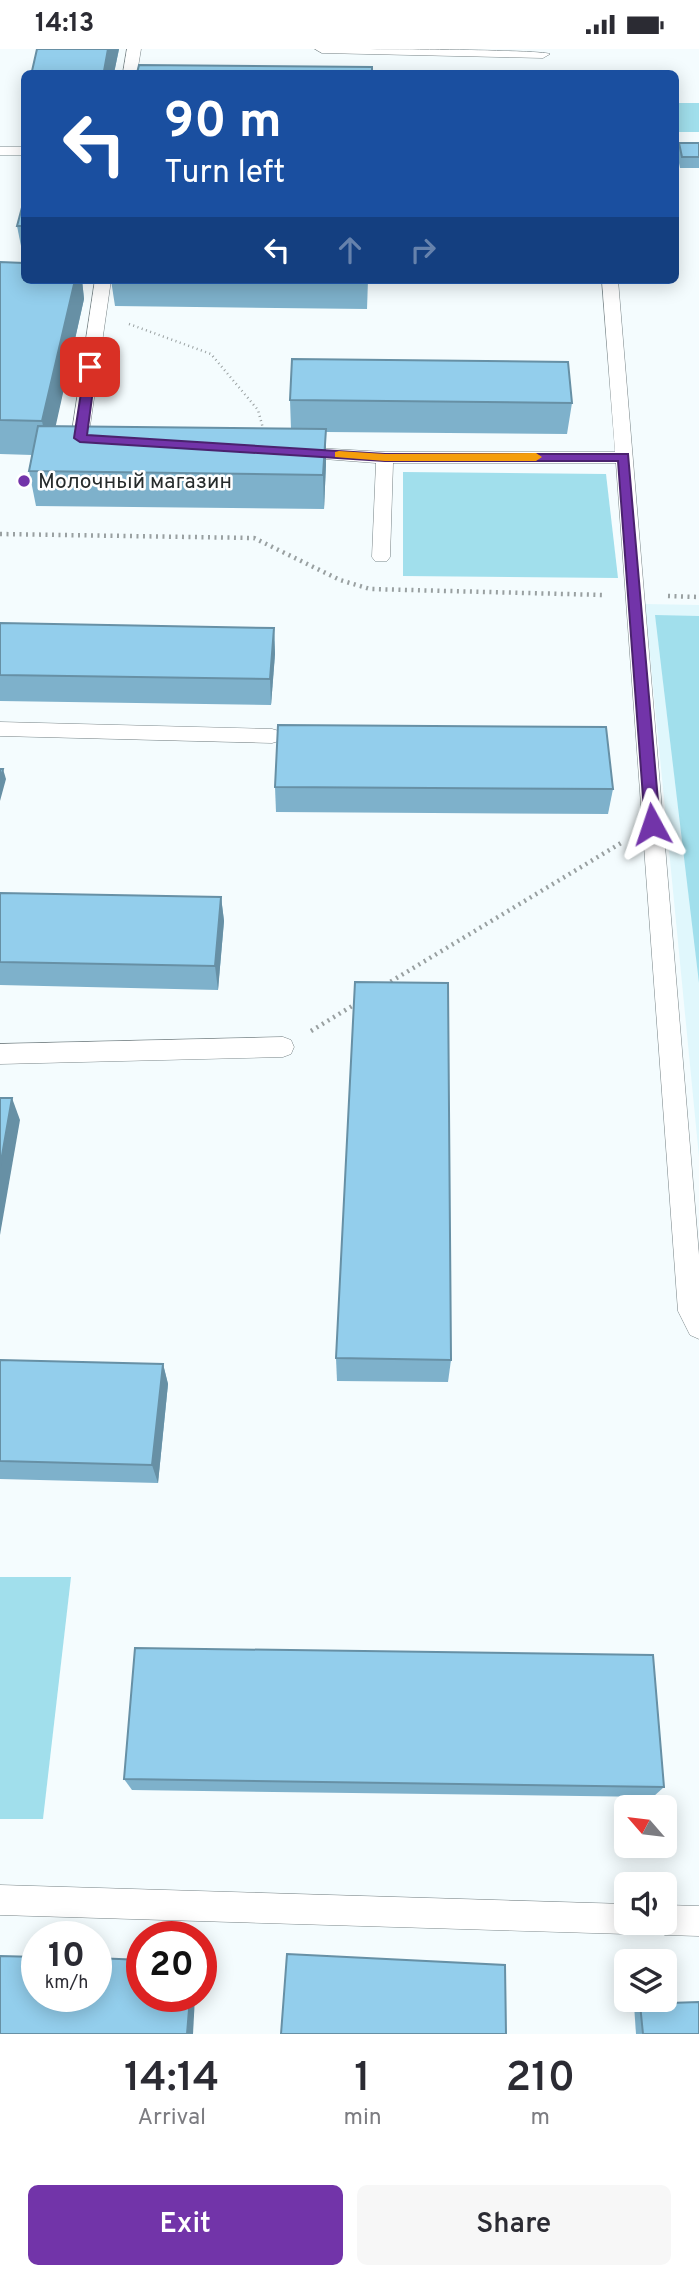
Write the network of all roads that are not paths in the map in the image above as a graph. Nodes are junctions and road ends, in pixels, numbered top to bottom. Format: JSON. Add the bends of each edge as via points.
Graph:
{"nodes":[{"id":1,"x":134,"y":49,"type":"edge"},
{"id":2,"x":322,"y":49,"type":"edge"},
{"id":3,"x":543,"y":54,"type":"dead end"},
{"id":4,"x":130,"y":70,"type":"edge"},
{"id":5,"x":0,"y":151,"type":"edge"},
{"id":6,"x":21,"y":151,"type":"edge"},
{"id":7,"x":102,"y":284,"type":"edge"},
{"id":8,"x":610,"y":284,"type":"edge"},
{"id":9,"x":121,"y":441,"type":"edge"},
{"id":10,"x":268,"y":450,"type":"edge"},
{"id":11,"x":624,"y":457,"type":"junction"},
{"id":12,"x":385,"y":458,"type":"junction"},
{"id":13,"x":381,"y":557,"type":"dead end"},
{"id":14,"x":0,"y":729,"type":"edge"},
{"id":15,"x":272,"y":736,"type":"dead end"},
{"id":16,"x":283,"y":1047,"type":"road end"},
{"id":17,"x":0,"y":1054,"type":"edge"},
{"id":18,"x":699,"y":1327,"type":"edge"},
{"id":19,"x":0,"y":1900,"type":"edge"},
{"id":20,"x":614,"y":1919,"type":"edge"},
{"id":21,"x":677,"y":1920,"type":"edge"},
{"id":22,"x":699,"y":1921,"type":"edge"}],
"edges":[{"from":1,"to":4,"type":"lane"},
{"from":2,"to":3,"type":"lane"},
{"from":5,"to":6,"type":"lane"},
{"from":7,"to":9,"type":"lane","via":[[80,438]]},
{"from":8,"to":11,"type":"lane"},
{"from":10,"to":12,"type":"lane"},
{"from":11,"to":12,"type":"lane"},
{"from":11,"to":18,"type":"lane","via":[[691,1311]]},
{"from":12,"to":13,"type":"lane"},
{"from":14,"to":15,"type":"lane"},
{"from":16,"to":17,"type":"lane"},
{"from":19,"to":20,"type":"lane"},
{"from":21,"to":22,"type":"lane"}]}
